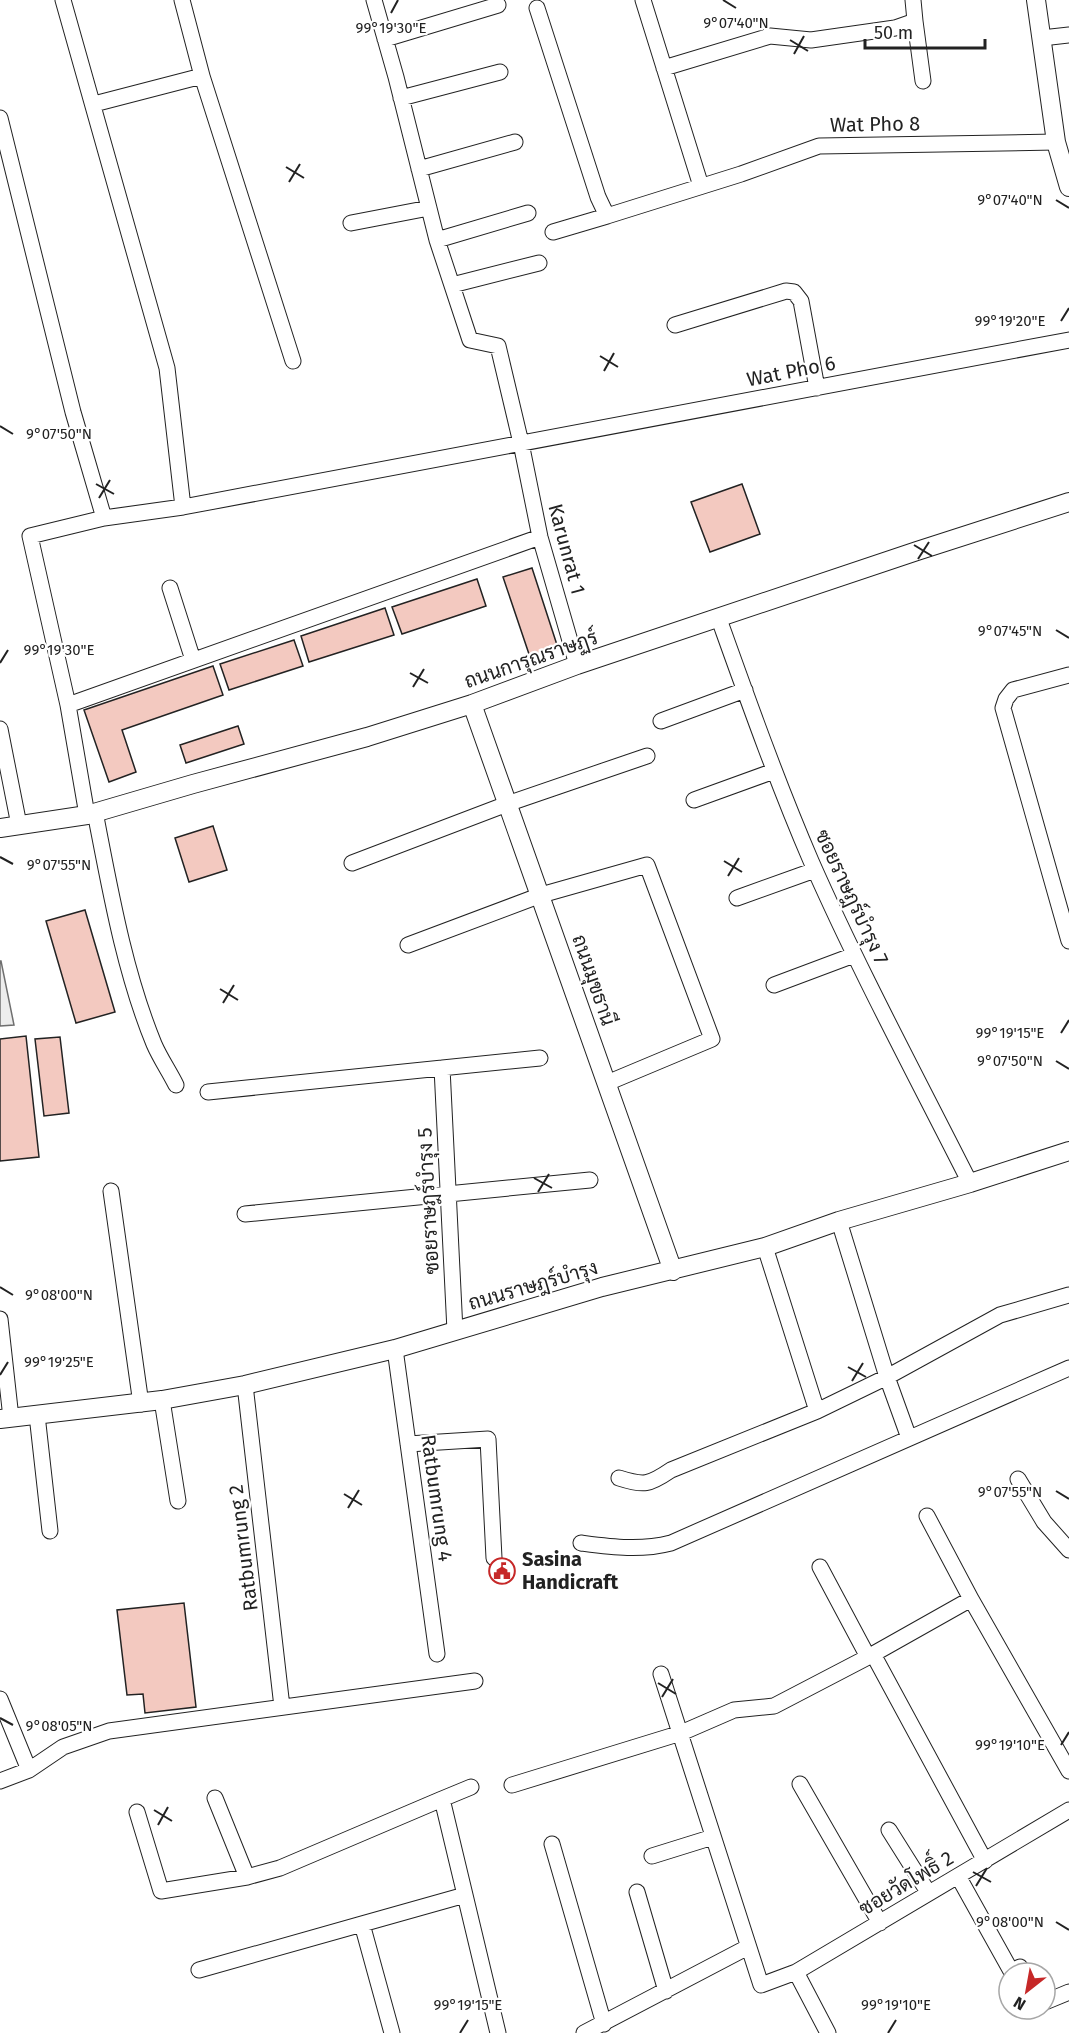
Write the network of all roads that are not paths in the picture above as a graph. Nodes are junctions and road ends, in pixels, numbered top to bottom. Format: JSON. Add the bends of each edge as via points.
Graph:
{"nodes":[{"id":1,"x":63,"y":0,"type":"edge"},
{"id":2,"x":182,"y":0,"type":"edge"},
{"id":3,"x":374,"y":0,"type":"edge"},
{"id":4,"x":643,"y":0,"type":"edge"},
{"id":5,"x":913,"y":0,"type":"edge"},
{"id":6,"x":1036,"y":0,"type":"edge"},
{"id":7,"x":498,"y":5,"type":"dead end"},
{"id":8,"x":537,"y":8,"type":"dead end"},
{"id":9,"x":915,"y":21,"type":"junction"},
{"id":10,"x":1069,"y":35,"type":"edge"},
{"id":11,"x":1042,"y":38,"type":"junction"},
{"id":12,"x":385,"y":39,"type":"junction"},
{"id":13,"x":664,"y":69,"type":"junction"},
{"id":14,"x":500,"y":72,"type":"dead end"},
{"id":15,"x":202,"y":76,"type":"junction"},
{"id":16,"x":923,"y":81,"type":"dead end"},
{"id":17,"x":401,"y":98,"type":"junction"},
{"id":18,"x":93,"y":104,"type":"junction"},
{"id":19,"x":0,"y":118,"type":"edge"},
{"id":20,"x":515,"y":142,"type":"dead end"},
{"id":21,"x":1056,"y":142,"type":"junction"},
{"id":22,"x":420,"y":169,"type":"junction"},
{"id":23,"x":701,"y":186,"type":"junction"},
{"id":24,"x":1069,"y":187,"type":"edge"},
{"id":25,"x":429,"y":208,"type":"junction"},
{"id":26,"x":528,"y":213,"type":"dead end"},
{"id":27,"x":607,"y":216,"type":"junction"},
{"id":28,"x":351,"y":223,"type":"dead end"},
{"id":29,"x":553,"y":232,"type":"dead end"},
{"id":30,"x":438,"y":240,"type":"junction"},
{"id":31,"x":539,"y":263,"type":"dead end"},
{"id":32,"x":452,"y":285,"type":"junction"},
{"id":33,"x":675,"y":325,"type":"dead end"},
{"id":34,"x":1069,"y":340,"type":"edge"},
{"id":35,"x":293,"y":361,"type":"dead end"},
{"id":36,"x":817,"y":388,"type":"junction"},
{"id":37,"x":521,"y":443,"type":"junction"},
{"id":38,"x":1069,"y":502,"type":"edge"},
{"id":39,"x":183,"y":507,"type":"junction"},
{"id":40,"x":104,"y":518,"type":"junction"},
{"id":41,"x":540,"y":537,"type":"junction"},
{"id":42,"x":170,"y":588,"type":"dead end"},
{"id":43,"x":719,"y":619,"type":"junction"},
{"id":44,"x":194,"y":660,"type":"junction"},
{"id":45,"x":577,"y":665,"type":"junction"},
{"id":46,"x":1069,"y":675,"type":"edge"},
{"id":47,"x":745,"y":690,"type":"junction"},
{"id":48,"x":472,"y":704,"type":"junction"},
{"id":49,"x":68,"y":705,"type":"junction"},
{"id":50,"x":660,"y":721,"type":"dead end"},
{"id":51,"x":0,"y":729,"type":"edge"},
{"id":52,"x":647,"y":756,"type":"dead end"},
{"id":53,"x":774,"y":771,"type":"junction"},
{"id":54,"x":694,"y":800,"type":"dead end"},
{"id":55,"x":507,"y":804,"type":"junction"},
{"id":56,"x":91,"y":813,"type":"junction"},
{"id":57,"x":19,"y":825,"type":"junction"},
{"id":58,"x":0,"y":828,"type":"edge"},
{"id":59,"x":352,"y":863,"type":"dead end"},
{"id":60,"x":815,"y":870,"type":"junction"},
{"id":61,"x":541,"y":895,"type":"junction"},
{"id":62,"x":737,"y":898,"type":"dead end"},
{"id":63,"x":1069,"y":941,"type":"edge"},
{"id":64,"x":408,"y":945,"type":"dead end"},
{"id":65,"x":854,"y":955,"type":"junction"},
{"id":66,"x":774,"y":985,"type":"dead end"},
{"id":67,"x":540,"y":1058,"type":"dead end"},
{"id":68,"x":442,"y":1068,"type":"junction"},
{"id":69,"x":606,"y":1083,"type":"junction"},
{"id":70,"x":176,"y":1085,"type":"dead end"},
{"id":71,"x":208,"y":1092,"type":"dead end"},
{"id":72,"x":1069,"y":1151,"type":"edge"},
{"id":73,"x":590,"y":1180,"type":"dead end"},
{"id":74,"x":970,"y":1183,"type":"junction"},
{"id":75,"x":111,"y":1191,"type":"dead end"},
{"id":76,"x":449,"y":1195,"type":"junction"},
{"id":77,"x":245,"y":1214,"type":"dead end"},
{"id":78,"x":839,"y":1221,"type":"junction"},
{"id":79,"x":765,"y":1247,"type":"junction"},
{"id":80,"x":673,"y":1271,"type":"junction"},
{"id":81,"x":1069,"y":1295,"type":"edge"},
{"id":82,"x":0,"y":1319,"type":"edge"},
{"id":83,"x":455,"y":1331,"type":"junction"},
{"id":84,"x":395,"y":1349,"type":"junction"},
{"id":85,"x":1069,"y":1368,"type":"edge"},
{"id":86,"x":887,"y":1377,"type":"junction"},
{"id":87,"x":245,"y":1385,"type":"junction"},
{"id":88,"x":162,"y":1400,"type":"junction"},
{"id":89,"x":141,"y":1404,"type":"junction"},
{"id":90,"x":817,"y":1411,"type":"junction"},
{"id":91,"x":37,"y":1415,"type":"junction"},
{"id":92,"x":6,"y":1419,"type":"edge"},
{"id":93,"x":909,"y":1438,"type":"junction"},
{"id":94,"x":408,"y":1444,"type":"junction"},
{"id":95,"x":619,"y":1478,"type":"dead end"},
{"id":96,"x":1018,"y":1479,"type":"dead end"},
{"id":97,"x":178,"y":1501,"type":"dead end"},
{"id":98,"x":927,"y":1516,"type":"dead end"},
{"id":99,"x":50,"y":1531,"type":"dead end"},
{"id":100,"x":581,"y":1543,"type":"dead end"},
{"id":101,"x":1069,"y":1550,"type":"edge"},
{"id":102,"x":494,"y":1558,"type":"dead end"},
{"id":103,"x":820,"y":1567,"type":"dead end"},
{"id":104,"x":971,"y":1599,"type":"junction"},
{"id":105,"x":438,"y":1654,"type":"dead end"},
{"id":106,"x":871,"y":1655,"type":"junction"},
{"id":107,"x":661,"y":1674,"type":"dead end"},
{"id":108,"x":475,"y":1681,"type":"dead end"},
{"id":109,"x":0,"y":1699,"type":"edge"},
{"id":110,"x":282,"y":1707,"type":"junction"},
{"id":111,"x":681,"y":1733,"type":"junction"},
{"id":112,"x":29,"y":1770,"type":"junction"},
{"id":113,"x":1069,"y":1771,"type":"edge"},
{"id":114,"x":0,"y":1780,"type":"edge"},
{"id":115,"x":800,"y":1784,"type":"dead end"},
{"id":116,"x":512,"y":1785,"type":"dead end"},
{"id":117,"x":471,"y":1787,"type":"dead end"},
{"id":118,"x":215,"y":1797,"type":"dead end"},
{"id":119,"x":442,"y":1799,"type":"junction"},
{"id":120,"x":1069,"y":1810,"type":"edge"},
{"id":121,"x":137,"y":1812,"type":"dead end"},
{"id":122,"x":889,"y":1830,"type":"dead end"},
{"id":123,"x":713,"y":1837,"type":"junction"},
{"id":124,"x":552,"y":1844,"type":"dead end"},
{"id":125,"x":652,"y":1856,"type":"dead end"},
{"id":126,"x":985,"y":1860,"type":"junction"},
{"id":127,"x":958,"y":1876,"type":"junction"},
{"id":128,"x":247,"y":1877,"type":"junction"},
{"id":129,"x":637,"y":1892,"type":"dead end"},
{"id":130,"x":928,"y":1892,"type":"junction"},
{"id":131,"x":465,"y":1895,"type":"junction"},
{"id":132,"x":880,"y":1923,"type":"junction"},
{"id":133,"x":362,"y":1924,"type":"junction"},
{"id":134,"x":748,"y":1947,"type":"junction"},
{"id":135,"x":1005,"y":1961,"type":"edge"},
{"id":136,"x":199,"y":1970,"type":"dead end"},
{"id":137,"x":796,"y":1972,"type":"junction"},
{"id":138,"x":666,"y":1991,"type":"junction"},
{"id":139,"x":604,"y":2024,"type":"junction"},
{"id":140,"x":392,"y":2033,"type":"edge"},
{"id":141,"x":498,"y":2033,"type":"edge"},
{"id":142,"x":584,"y":2033,"type":"edge"},
{"id":143,"x":828,"y":2033,"type":"edge"}],
"edges":[{"from":1,"to":18,"type":"street"},
{"from":2,"to":15,"type":"street"},
{"from":3,"to":12,"type":"street"},
{"from":4,"to":13,"type":"street"},
{"from":5,"to":9,"type":"street"},
{"from":6,"to":11,"type":"street"},
{"from":7,"to":12,"type":"street"},
{"from":8,"to":27,"type":"street"},
{"from":9,"to":13,"type":"street","via":[[895,28],[811,40],[770,36]]},
{"from":9,"to":16,"type":"street"},
{"from":10,"to":11,"type":"street"},
{"from":11,"to":21,"type":"street"},
{"from":12,"to":17,"type":"street"},
{"from":13,"to":23,"type":"street"},
{"from":14,"to":17,"type":"street"},
{"from":15,"to":18,"type":"street"},
{"from":15,"to":35,"type":"street"},
{"from":17,"to":22,"type":"street"},
{"from":18,"to":39,"type":"street","via":[[167,368]]},
{"from":19,"to":40,"type":"street"},
{"from":20,"to":22,"type":"street"},
{"from":21,"to":23,"type":"street","name":"Wat Pho 8","via":[[819,146]]},
{"from":21,"to":24,"type":"street"},
{"from":22,"to":25,"type":"street"},
{"from":23,"to":27,"type":"street","name":"Wat Pho 8"},
{"from":25,"to":28,"type":"street"},
{"from":25,"to":30,"type":"street"},
{"from":26,"to":30,"type":"street"},
{"from":27,"to":29,"type":"street","name":"Wat Pho 8"},
{"from":30,"to":32,"type":"street"},
{"from":31,"to":32,"type":"street"},
{"from":32,"to":37,"type":"street","name":"Karunrat 1","via":[[470,340],[498,346]]},
{"from":33,"to":36,"type":"street","via":[[786,291],[794,292],[801,301]]},
{"from":34,"to":36,"type":"street","name":"Wat Pho 6"},
{"from":36,"to":37,"type":"street","name":"Wat Pho 6"},
{"from":37,"to":39,"type":"street","name":"Wat Pho 6"},
{"from":37,"to":41,"type":"street","name":"Karunrat 1"},
{"from":38,"to":43,"type":"street","name":"ถนนการุณราษฏร์"},
{"from":39,"to":40,"type":"street","name":"Wat Pho 6"},
{"from":40,"to":49,"type":"street","name":"Wat Pho 6","via":[[30,536]]},
{"from":41,"to":44,"type":"street"},
{"from":41,"to":45,"type":"street","name":"Karunrat 1"},
{"from":42,"to":44,"type":"street"},
{"from":43,"to":45,"type":"street","name":"ถนนการุณราษฏร์"},
{"from":43,"to":47,"type":"street","name":"ซอยราษฎร์บำรุง 7"},
{"from":44,"to":49,"type":"street"},
{"from":45,"to":48,"type":"street","name":"ถนนการุณราษฏร์"},
{"from":46,"to":63,"type":"street","via":[[1013,690],[1003,708]]},
{"from":47,"to":50,"type":"street"},
{"from":47,"to":53,"type":"street","name":"ซอยราษฎร์บำรุง 7"},
{"from":48,"to":55,"type":"street","name":"ถนนมุขธานี"},
{"from":48,"to":56,"type":"street","name":"ถนนการุณราษฏร์"},
{"from":49,"to":56,"type":"street"},
{"from":51,"to":57,"type":"street"},
{"from":52,"to":55,"type":"street"},
{"from":53,"to":54,"type":"street"},
{"from":53,"to":60,"type":"street","name":"ซอยราษฎร์บำรุง 7"},
{"from":55,"to":59,"type":"street"},
{"from":55,"to":61,"type":"street","name":"ถนนมุขธานี"},
{"from":56,"to":57,"type":"street","name":"ถนนการุณราษฏร์"},
{"from":56,"to":70,"type":"street","via":[[117,925],[146,1022]]},
{"from":57,"to":58,"type":"street","name":"ถนนการุณราษฏร์"},
{"from":60,"to":62,"type":"street"},
{"from":60,"to":65,"type":"street","name":"ซอยราษฎร์บำรุง 7"},
{"from":61,"to":64,"type":"street"},
{"from":61,"to":69,"type":"street","name":"ถนนมุขธานี"},
{"from":61,"to":69,"type":"street","via":[[647,865],[712,1039]]},
{"from":65,"to":66,"type":"street"},
{"from":65,"to":74,"type":"street","name":"ซอยราษฎร์บำรุง 7"},
{"from":67,"to":68,"type":"street"},
{"from":68,"to":71,"type":"street"},
{"from":68,"to":76,"type":"street","name":"ซอยราษฎร์บำรุง 5"},
{"from":69,"to":80,"type":"street","name":"ถนนมุขธานี"},
{"from":72,"to":74,"type":"street","name":"ถนนราษฎร์บำรุง"},
{"from":73,"to":76,"type":"street"},
{"from":74,"to":78,"type":"street","name":"ถนนราษฎร์บำรุง"},
{"from":75,"to":89,"type":"street"},
{"from":76,"to":77,"type":"street"},
{"from":76,"to":83,"type":"street","name":"ซอยราษฎร์บำรุง 5"},
{"from":78,"to":79,"type":"street","name":"ถนนราษฎร์บำรุง"},
{"from":78,"to":86,"type":"street"},
{"from":79,"to":80,"type":"street","name":"ถนนราษฎร์บำรุง"},
{"from":79,"to":90,"type":"street"},
{"from":80,"to":83,"type":"street","name":"ถนนราษฎร์บำรุง","via":[[602,1287]]},
{"from":81,"to":86,"type":"street","via":[[1000,1315]]},
{"from":82,"to":92,"type":"street"},
{"from":83,"to":84,"type":"street","name":"ถนนราษฎร์บำรุง"},
{"from":84,"to":87,"type":"street","name":"ถนนราษฎร์บำรุง"},
{"from":84,"to":94,"type":"street","name":"Ratbumrung 4"},
{"from":85,"to":93,"type":"street"},
{"from":86,"to":90,"type":"street"},
{"from":86,"to":93,"type":"street"},
{"from":87,"to":88,"type":"street","name":"ถนนราษฎร์บำรุง"},
{"from":87,"to":110,"type":"street","name":"Ratbumrung 2"},
{"from":88,"to":89,"type":"street","name":"ถนนราษฎร์บำรุง"},
{"from":88,"to":97,"type":"street"},
{"from":89,"to":91,"type":"street","name":"ถนนราษฎร์บำรุง"},
{"from":90,"to":95,"type":"street","via":[[671,1470],[657,1480],[639,1484]]},
{"from":91,"to":92,"type":"street","name":"ถนนราษฎร์บำรุง"},
{"from":91,"to":99,"type":"street"},
{"from":93,"to":100,"type":"street","via":[[671,1543],[629,1549]]},
{"from":94,"to":102,"type":"street","via":[[488,1439]]},
{"from":94,"to":105,"type":"street","name":"Ratbumrung 4"},
{"from":96,"to":101,"type":"street","via":[[1044,1522]]},
{"from":98,"to":104,"type":"street"},
{"from":103,"to":106,"type":"street"},
{"from":104,"to":106,"type":"street"},
{"from":104,"to":113,"type":"street"},
{"from":106,"to":111,"type":"street","via":[[774,1706],[734,1710]]},
{"from":106,"to":126,"type":"street"},
{"from":107,"to":111,"type":"street"},
{"from":108,"to":110,"type":"street"},
{"from":109,"to":112,"type":"street"},
{"from":110,"to":112,"type":"street","via":[[109,1731],[63,1747]]},
{"from":111,"to":116,"type":"street"},
{"from":111,"to":123,"type":"street"},
{"from":112,"to":114,"type":"street"},
{"from":115,"to":132,"type":"street"},
{"from":117,"to":119,"type":"street"},
{"from":118,"to":128,"type":"street"},
{"from":119,"to":128,"type":"street","via":[[280,1868]]},
{"from":119,"to":131,"type":"street"},
{"from":120,"to":126,"type":"street","name":"ซอยวัดโพธิ์ 2"},
{"from":121,"to":128,"type":"street","via":[[162,1891]]},
{"from":122,"to":130,"type":"street"},
{"from":123,"to":125,"type":"street"},
{"from":123,"to":134,"type":"street"},
{"from":124,"to":139,"type":"street"},
{"from":126,"to":127,"type":"street","name":"ซอยวัดโพธิ์ 2"},
{"from":127,"to":130,"type":"street","name":"ซอยวัดโพธิ์ 2"},
{"from":127,"to":135,"type":"street"},
{"from":129,"to":138,"type":"street"},
{"from":130,"to":132,"type":"street","name":"ซอยวัดโพธิ์ 2"},
{"from":131,"to":133,"type":"street"},
{"from":131,"to":141,"type":"street"},
{"from":132,"to":137,"type":"street","name":"ซอยวัดโพธิ์ 2"},
{"from":133,"to":136,"type":"street"},
{"from":133,"to":140,"type":"street"},
{"from":134,"to":137,"type":"street","name":"ซอยวัดโพธิ์ 2","via":[[761,1985]]},
{"from":134,"to":138,"type":"street"},
{"from":137,"to":143,"type":"street"},
{"from":138,"to":139,"type":"street"},
{"from":139,"to":142,"type":"street"}]}
